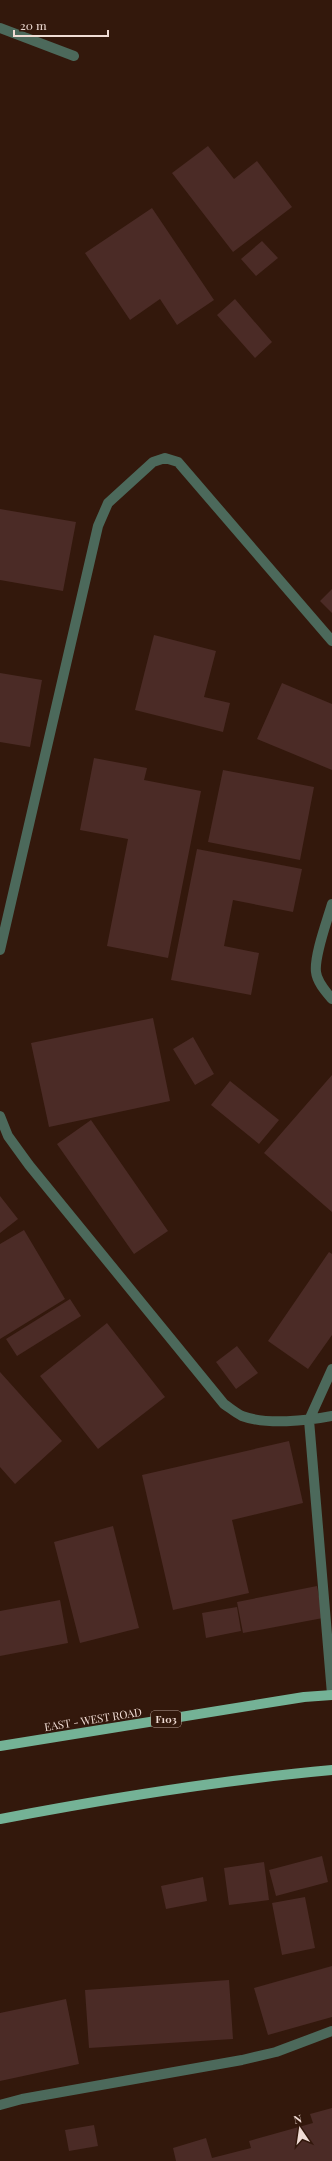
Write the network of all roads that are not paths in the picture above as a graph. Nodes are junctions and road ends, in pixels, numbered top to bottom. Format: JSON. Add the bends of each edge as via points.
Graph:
{"nodes":[{"id":1,"x":0,"y":28,"type":"edge"},
{"id":2,"x":74,"y":56,"type":"dead end"},
{"id":3,"x":332,"y":640,"type":"edge"},
{"id":4,"x":332,"y":904,"type":"edge"},
{"id":5,"x":0,"y":950,"type":"edge"},
{"id":6,"x":332,"y":999,"type":"edge"},
{"id":7,"x":0,"y":1116,"type":"edge"},
{"id":8,"x":332,"y":1369,"type":"edge"},
{"id":9,"x":332,"y":1416,"type":"edge"},
{"id":10,"x":309,"y":1420,"type":"junction"},
{"id":11,"x":332,"y":1695,"type":"edge"},
{"id":12,"x":0,"y":1746,"type":"edge"},
{"id":13,"x":332,"y":1770,"type":"edge"},
{"id":14,"x":0,"y":1819,"type":"edge"},
{"id":15,"x":332,"y":2032,"type":"edge"},
{"id":16,"x":0,"y":2104,"type":"edge"}],
"edges":[{"from":1,"to":2,"type":"street"},
{"from":3,"to":5,"type":"street","via":[[178,462],[165,458],[153,462],[108,503],[98,526]]},
{"from":4,"to":6,"type":"street","via":[[318,954],[316,973],[322,988]]},
{"from":7,"to":10,"type":"street","via":[[8,1136],[29,1165],[224,1404],[242,1416]]},
{"from":8,"to":10,"type":"street"},
{"from":9,"to":10,"type":"street"},
{"from":10,"to":11,"type":"street"},
{"from":11,"to":12,"type":"main road","name":"EAST - WEST ROAD","number":"F103","via":[[304,1697]]},
{"from":13,"to":14,"type":"main road","via":[[282,1774],[61,1807]]},
{"from":15,"to":16,"type":"street","via":[[276,2052],[242,2060]]}]}
